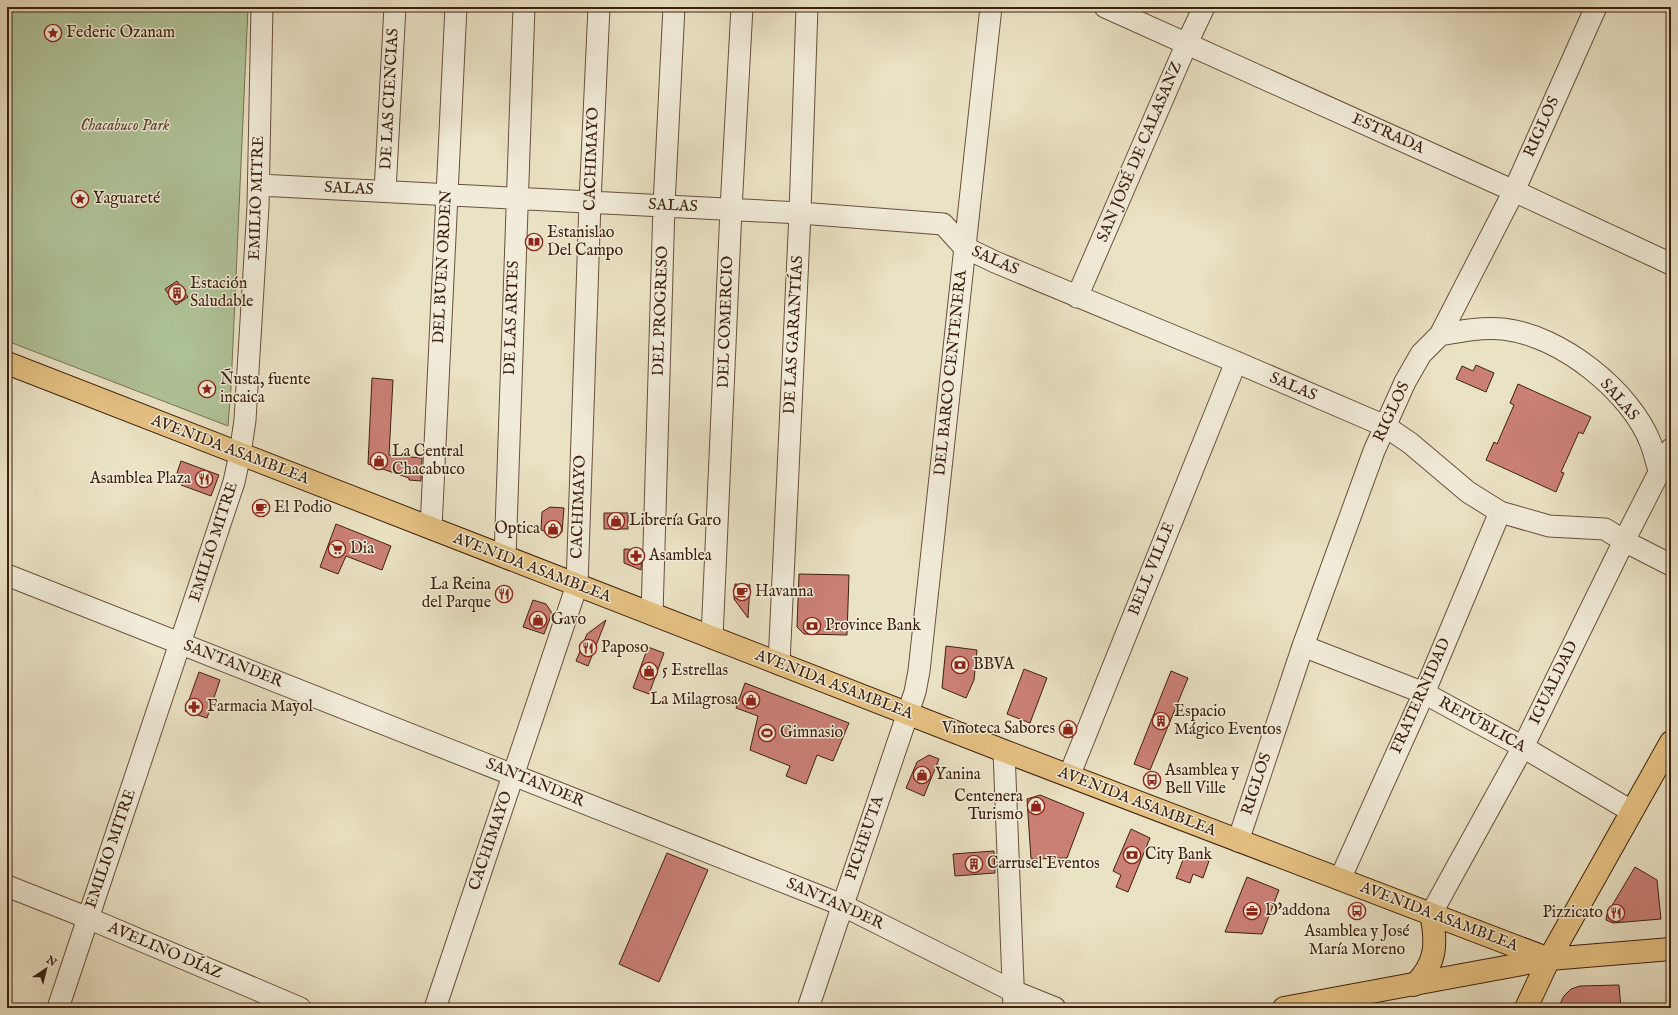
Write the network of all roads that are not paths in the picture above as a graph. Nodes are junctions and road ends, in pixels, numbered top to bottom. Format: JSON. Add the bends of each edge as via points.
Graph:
{"nodes":[{"id":1,"x":262,"y":7,"type":"edge"},
{"id":2,"x":395,"y":7,"type":"edge"},
{"id":3,"x":456,"y":7,"type":"edge"},
{"id":4,"x":524,"y":7,"type":"edge"},
{"id":5,"x":599,"y":7,"type":"edge"},
{"id":6,"x":674,"y":7,"type":"edge"},
{"id":7,"x":742,"y":7,"type":"edge"},
{"id":8,"x":808,"y":7,"type":"edge"},
{"id":9,"x":991,"y":7,"type":"edge"},
{"id":10,"x":1105,"y":7,"type":"edge"},
{"id":11,"x":1204,"y":7,"type":"edge"},
{"id":12,"x":1596,"y":7,"type":"edge"},
{"id":13,"x":1187,"y":43,"type":"junction"},
{"id":14,"x":259,"y":185,"type":"junction"},
{"id":15,"x":385,"y":191,"type":"junction"},
{"id":16,"x":1514,"y":191,"type":"junction"},
{"id":17,"x":446,"y":194,"type":"junction"},
{"id":18,"x":516,"y":198,"type":"junction"},
{"id":19,"x":590,"y":202,"type":"junction"},
{"id":20,"x":664,"y":206,"type":"junction"},
{"id":21,"x":731,"y":209,"type":"junction"},
{"id":22,"x":800,"y":213,"type":"junction"},
{"id":23,"x":964,"y":247,"type":"junction"},
{"id":24,"x":1671,"y":264,"type":"edge"},
{"id":25,"x":1077,"y":297,"type":"junction"},
{"id":26,"x":1440,"y":335,"type":"junction"},
{"id":27,"x":1236,"y":362,"type":"junction"},
{"id":28,"x":7,"y":363,"type":"edge"},
{"id":29,"x":1385,"y":426,"type":"junction"},
{"id":30,"x":1671,"y":448,"type":"edge"},
{"id":31,"x":240,"y":454,"type":"junction"},
{"id":32,"x":1659,"y":470,"type":"junction"},
{"id":33,"x":1500,"y":512,"type":"junction"},
{"id":34,"x":431,"y":528,"type":"junction"},
{"id":35,"x":1624,"y":541,"type":"junction"},
{"id":36,"x":505,"y":557,"type":"junction"},
{"id":37,"x":1671,"y":565,"type":"edge"},
{"id":38,"x":7,"y":575,"type":"edge"},
{"id":39,"x":577,"y":585,"type":"junction"},
{"id":40,"x":652,"y":614,"type":"junction"},
{"id":41,"x":712,"y":638,"type":"junction"},
{"id":42,"x":181,"y":644,"type":"junction"},
{"id":43,"x":1303,"y":646,"type":"junction"},
{"id":44,"x":779,"y":664,"type":"junction"},
{"id":45,"x":1424,"y":693,"type":"junction"},
{"id":46,"x":907,"y":713,"type":"junction"},
{"id":47,"x":1671,"y":742,"type":"edge"},
{"id":48,"x":1523,"y":747,"type":"junction"},
{"id":49,"x":1004,"y":751,"type":"junction"},
{"id":50,"x":513,"y":774,"type":"junction"},
{"id":51,"x":1069,"y":776,"type":"junction"},
{"id":52,"x":1631,"y":811,"type":"junction"},
{"id":53,"x":1238,"y":840,"type":"junction"},
{"id":54,"x":1340,"y":879,"type":"junction"},
{"id":55,"x":7,"y":886,"type":"edge"},
{"id":56,"x":842,"y":905,"type":"junction"},
{"id":57,"x":1431,"y":914,"type":"junction"},
{"id":58,"x":88,"y":918,"type":"junction"},
{"id":59,"x":1671,"y":949,"type":"edge"},
{"id":60,"x":1549,"y":959,"type":"junction"},
{"id":61,"x":1414,"y":984,"type":"junction"},
{"id":62,"x":1014,"y":999,"type":"edge"},
{"id":63,"x":58,"y":1008,"type":"edge"},
{"id":64,"x":300,"y":1008,"type":"edge"},
{"id":65,"x":435,"y":1008,"type":"edge"},
{"id":66,"x":808,"y":1008,"type":"edge"},
{"id":67,"x":1055,"y":1008,"type":"edge"},
{"id":68,"x":1284,"y":1008,"type":"edge"},
{"id":69,"x":1526,"y":1008,"type":"edge"}],
"edges":[{"from":1,"to":14,"type":"street","name":"EMILIO MITRE"},
{"from":2,"to":15,"type":"street","name":"DE LAS CIENCIAS"},
{"from":3,"to":17,"type":"street","name":"DEL BUEN ORDEN"},
{"from":4,"to":18,"type":"street","name":"DE LAS ARTES"},
{"from":5,"to":19,"type":"street","name":"CACHIMAYO"},
{"from":6,"to":20,"type":"street","name":"DEL PROGRESO"},
{"from":7,"to":21,"type":"street","name":"DEL COMERCIO"},
{"from":8,"to":22,"type":"street","name":"DE LAS GARANTÍAS"},
{"from":9,"to":23,"type":"street","name":"DEL BARCO CENTENERA"},
{"from":10,"to":13,"type":"street","name":"ESTRADA"},
{"from":11,"to":13,"type":"street","name":"SAN JOSÉ DE CALASANZ"},
{"from":12,"to":16,"type":"street","name":"RIGLOS"},
{"from":13,"to":16,"type":"street","name":"ESTRADA"},
{"from":13,"to":25,"type":"street","name":"SAN JOSÉ DE CALASANZ"},
{"from":14,"to":15,"type":"street","name":"SALAS"},
{"from":14,"to":31,"type":"street","name":"EMILIO MITRE","via":[[245,420]]},
{"from":15,"to":17,"type":"street","name":"SALAS"},
{"from":16,"to":24,"type":"street","name":"ESTRADA"},
{"from":16,"to":26,"type":"street","name":"RIGLOS"},
{"from":17,"to":18,"type":"street","name":"SALAS"},
{"from":17,"to":34,"type":"street","name":"DEL BUEN ORDEN"},
{"from":18,"to":19,"type":"street","name":"SALAS"},
{"from":18,"to":36,"type":"street","name":"DE LAS ARTES"},
{"from":19,"to":20,"type":"street","name":"SALAS"},
{"from":19,"to":39,"type":"street","name":"CACHIMAYO"},
{"from":20,"to":21,"type":"street","name":"SALAS"},
{"from":20,"to":40,"type":"street","name":"DEL PROGRESO"},
{"from":21,"to":22,"type":"street","name":"SALAS"},
{"from":21,"to":41,"type":"street","name":"DEL COMERCIO"},
{"from":22,"to":23,"type":"street","name":"SALAS","via":[[943,224]]},
{"from":22,"to":44,"type":"street","name":"DE LAS GARANTÍAS"},
{"from":23,"to":25,"type":"street","name":"SALAS"},
{"from":23,"to":46,"type":"street","name":"DEL BARCO CENTENERA","via":[[919,671]]},
{"from":25,"to":27,"type":"street","name":"SALAS"},
{"from":26,"to":29,"type":"street","name":"RIGLOS","via":[[1417,361]]},
{"from":26,"to":32,"type":"street","name":"SALAS","via":[[1473,329],[1504,329],[1540,339],[1582,361],[1619,396],[1638,419],[1651,443]]},
{"from":27,"to":29,"type":"street","name":"SALAS"},
{"from":27,"to":51,"type":"street","name":"BELL VILLE"},
{"from":28,"to":31,"type":"main road","name":"AVENIDA ASAMBLEA"},
{"from":29,"to":33,"type":"street","name":"SALAS","via":[[1410,443],[1468,492]]},
{"from":29,"to":43,"type":"street","name":"RIGLOS"},
{"from":30,"to":32,"type":"street","name":"IGUALDAD"},
{"from":31,"to":34,"type":"main road","name":"AVENIDA ASAMBLEA"},
{"from":31,"to":42,"type":"street","name":"EMILIO MITRE","via":[[234,482]]},
{"from":32,"to":35,"type":"street","name":"IGUALDAD"},
{"from":33,"to":35,"type":"street","name":"SALAS","via":[[1549,526],[1605,529]]},
{"from":33,"to":45,"type":"street","name":"FRATERNIDAD"},
{"from":34,"to":36,"type":"main road","name":"AVENIDA ASAMBLEA"},
{"from":35,"to":37,"type":"street","name":"SALAS"},
{"from":35,"to":48,"type":"street","name":"IGUALDAD"},
{"from":36,"to":39,"type":"main road","name":"AVENIDA ASAMBLEA"},
{"from":38,"to":42,"type":"street","name":"SANTANDER"},
{"from":39,"to":40,"type":"main road","name":"AVENIDA ASAMBLEA"},
{"from":39,"to":50,"type":"street","name":"CACHIMAYO"},
{"from":40,"to":41,"type":"main road","name":"AVENIDA ASAMBLEA"},
{"from":41,"to":44,"type":"main road","name":"AVENIDA ASAMBLEA"},
{"from":42,"to":50,"type":"street","name":"SANTANDER"},
{"from":42,"to":58,"type":"street","name":"EMILIO MITRE"},
{"from":43,"to":45,"type":"street","name":"REPÚBLICA"},
{"from":43,"to":53,"type":"street","name":"RIGLOS"},
{"from":44,"to":46,"type":"main road","name":"AVENIDA ASAMBLEA"},
{"from":45,"to":48,"type":"street","name":"REPÚBLICA"},
{"from":45,"to":54,"type":"street","name":"FRATERNIDAD"},
{"from":46,"to":49,"type":"main road","name":"AVENIDA ASAMBLEA"},
{"from":46,"to":56,"type":"street","name":"PICHEUTA"},
{"from":47,"to":52,"type":"main road"},
{"from":48,"to":52,"type":"street","name":"REPÚBLICA"},
{"from":48,"to":57,"type":"street","name":"IGUALDAD"},
{"from":49,"to":51,"type":"main road","name":"AVENIDA ASAMBLEA"},
{"from":49,"to":62,"type":"street"},
{"from":50,"to":56,"type":"street","name":"SANTANDER"},
{"from":50,"to":65,"type":"street","name":"CACHIMAYO"},
{"from":51,"to":53,"type":"main road","name":"AVENIDA ASAMBLEA"},
{"from":52,"to":60,"type":"main road"},
{"from":53,"to":54,"type":"main road","name":"AVENIDA ASAMBLEA"},
{"from":54,"to":57,"type":"main road","name":"AVENIDA ASAMBLEA"},
{"from":55,"to":58,"type":"street","name":"AVELINO DÍAZ"},
{"from":56,"to":62,"type":"street","name":"SANTANDER"},
{"from":56,"to":66,"type":"street","name":"PICHEUTA"},
{"from":57,"to":60,"type":"main road","name":"AVENIDA ASAMBLEA"},
{"from":57,"to":61,"type":"main road","via":[[1435,946],[1432,961],[1425,975]]},
{"from":58,"to":63,"type":"street","name":"EMILIO MITRE"},
{"from":58,"to":64,"type":"street","name":"AVELINO DÍAZ"},
{"from":59,"to":60,"type":"main road","name":"AVENIDA ASAMBLEA"},
{"from":60,"to":61,"type":"main road"},
{"from":60,"to":69,"type":"main road"},
{"from":61,"to":68,"type":"main road"},
{"from":62,"to":67,"type":"street","name":"SANTANDER"}]}
